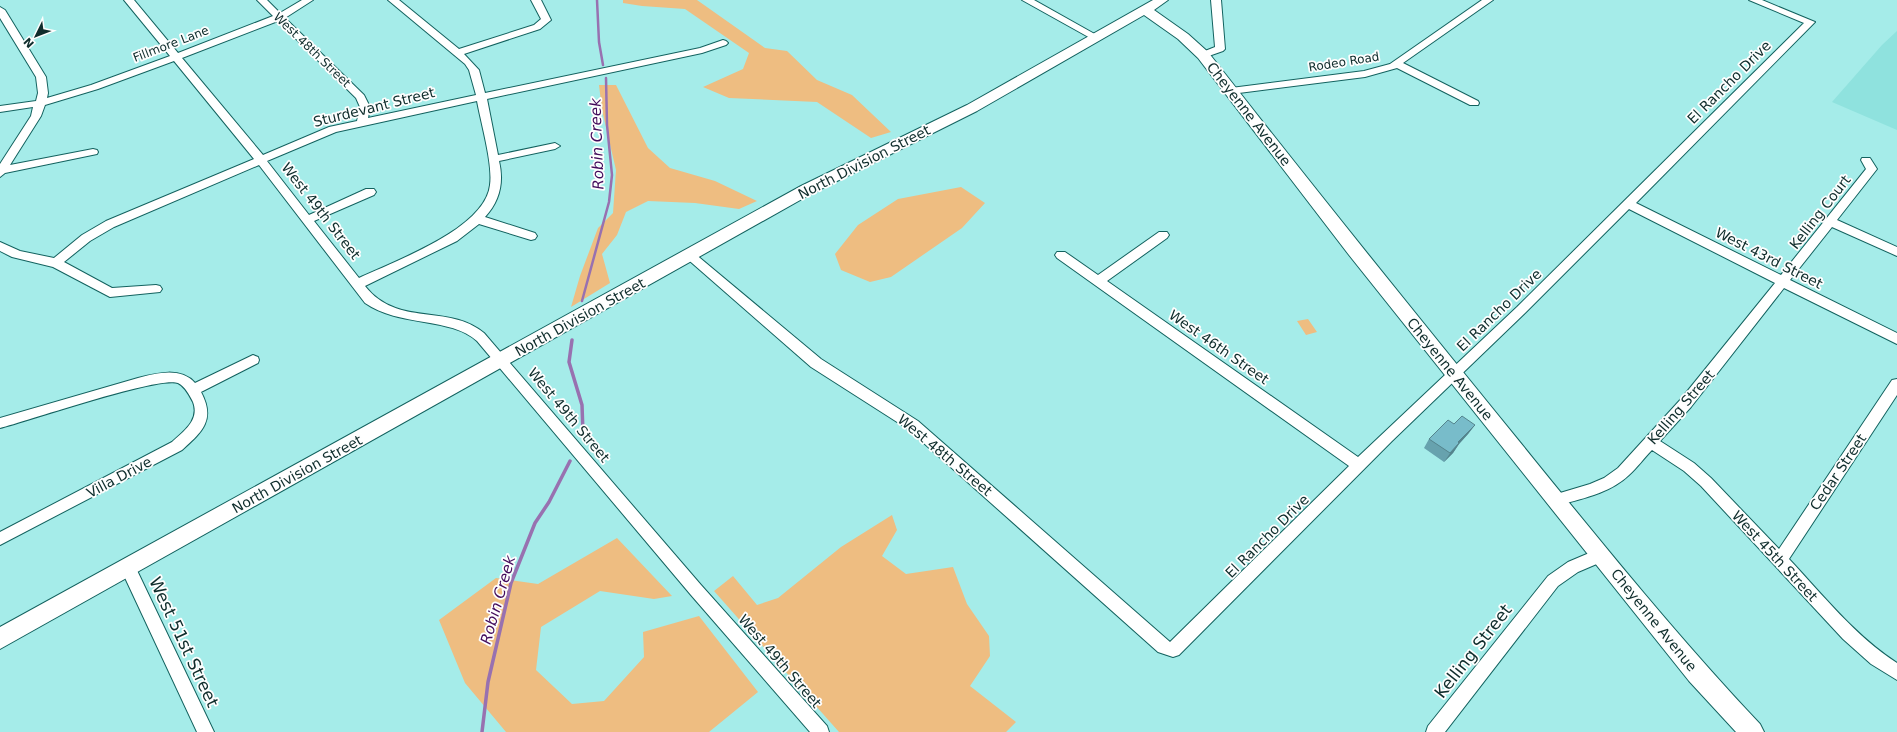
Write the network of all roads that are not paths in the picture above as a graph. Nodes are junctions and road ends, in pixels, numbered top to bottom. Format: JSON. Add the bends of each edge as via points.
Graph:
{"nodes":[{"id":1,"x":129,"y":0,"type":"edge"},
{"id":2,"x":262,"y":0,"type":"edge"},
{"id":3,"x":308,"y":0,"type":"edge"},
{"id":4,"x":536,"y":0,"type":"edge"},
{"id":5,"x":1027,"y":0,"type":"edge"},
{"id":6,"x":1162,"y":0,"type":"edge"},
{"id":7,"x":1216,"y":0,"type":"edge"},
{"id":8,"x":1488,"y":0,"type":"edge"},
{"id":9,"x":1754,"y":0,"type":"edge"},
{"id":10,"x":398,"y":1,"type":"edge"},
{"id":11,"x":1145,"y":10,"type":"junction"},
{"id":12,"x":1,"y":12,"type":"edge"},
{"id":13,"x":278,"y":17,"type":"junction"},
{"id":14,"x":1095,"y":37,"type":"junction"},
{"id":15,"x":723,"y":43,"type":"dead end"},
{"id":16,"x":457,"y":53,"type":"junction"},
{"id":17,"x":1203,"y":55,"type":"junction"},
{"id":18,"x":175,"y":57,"type":"junction"},
{"id":19,"x":1397,"y":64,"type":"junction"},
{"id":20,"x":1231,"y":91,"type":"junction"},
{"id":21,"x":481,"y":97,"type":"junction"},
{"id":22,"x":40,"y":103,"type":"junction"},
{"id":23,"x":1474,"y":103,"type":"dead end"},
{"id":24,"x":0,"y":108,"type":"edge"},
{"id":25,"x":362,"y":123,"type":"junction"},
{"id":26,"x":555,"y":146,"type":"dead end"},
{"id":27,"x":93,"y":152,"type":"dead end"},
{"id":28,"x":260,"y":159,"type":"junction"},
{"id":29,"x":494,"y":159,"type":"junction"},
{"id":30,"x":1866,"y":160,"type":"dead end"},
{"id":31,"x":0,"y":171,"type":"edge"},
{"id":32,"x":370,"y":192,"type":"dead end"},
{"id":33,"x":1628,"y":204,"type":"junction"},
{"id":34,"x":477,"y":219,"type":"junction"},
{"id":35,"x":308,"y":220,"type":"junction"},
{"id":36,"x":1831,"y":222,"type":"junction"},
{"id":37,"x":1163,"y":235,"type":"dead end"},
{"id":38,"x":531,"y":236,"type":"dead end"},
{"id":39,"x":0,"y":246,"type":"edge"},
{"id":40,"x":1897,"y":252,"type":"edge"},
{"id":41,"x":1061,"y":255,"type":"dead end"},
{"id":42,"x":690,"y":256,"type":"junction"},
{"id":43,"x":56,"y":263,"type":"junction"},
{"id":44,"x":1098,"y":282,"type":"junction"},
{"id":45,"x":1783,"y":282,"type":"junction"},
{"id":46,"x":357,"y":284,"type":"junction"},
{"id":47,"x":156,"y":289,"type":"dead end"},
{"id":48,"x":1897,"y":339,"type":"edge"},
{"id":49,"x":253,"y":360,"type":"dead end"},
{"id":50,"x":502,"y":361,"type":"junction"},
{"id":51,"x":1454,"y":374,"type":"junction"},
{"id":52,"x":1897,"y":384,"type":"edge"},
{"id":53,"x":193,"y":390,"type":"junction"},
{"id":54,"x":0,"y":423,"type":"edge"},
{"id":55,"x":1650,"y":442,"type":"junction"},
{"id":56,"x":1358,"y":465,"type":"junction"},
{"id":57,"x":1555,"y":500,"type":"junction"},
{"id":58,"x":0,"y":539,"type":"edge"},
{"id":59,"x":1601,"y":555,"type":"junction"},
{"id":60,"x":1779,"y":561,"type":"junction"},
{"id":61,"x":128,"y":568,"type":"junction"},
{"id":62,"x":0,"y":639,"type":"edge"},
{"id":63,"x":1173,"y":650,"type":"joint"},
{"id":64,"x":1897,"y":672,"type":"edge"},
{"id":65,"x":206,"y":732,"type":"edge"},
{"id":66,"x":821,"y":732,"type":"edge"},
{"id":67,"x":1434,"y":732,"type":"edge"},
{"id":68,"x":1752,"y":732,"type":"edge"}],
"edges":[{"from":1,"to":18,"type":"street","name":"West 49th Street"},
{"from":2,"to":13,"type":"street","name":"West 48th Street"},
{"from":3,"to":13,"type":"street","name":"Fillmore Lane"},
{"from":4,"to":16,"type":"street","via":[[546,20],[537,27]]},
{"from":5,"to":14,"type":"street"},
{"from":6,"to":11,"type":"main road","name":"North Division Street"},
{"from":7,"to":17,"type":"street","via":[[1220,49]]},
{"from":8,"to":19,"type":"street","name":"Rodeo Road"},
{"from":9,"to":33,"type":"street","name":"El Rancho Drive","via":[[1810,22]]},
{"from":10,"to":16,"type":"street"},
{"from":11,"to":14,"type":"main road","name":"North Division Street"},
{"from":11,"to":17,"type":"main road","name":"Cheyenne Avenue","via":[[1189,40]]},
{"from":12,"to":22,"type":"street","via":[[41,77],[43,93]]},
{"from":13,"to":18,"type":"street","name":"Fillmore Lane"},
{"from":13,"to":25,"type":"street","name":"West 48th Street","via":[[360,97],[365,107]]},
{"from":14,"to":42,"type":"main road","name":"North Division Street","via":[[972,108],[806,190]]},
{"from":15,"to":21,"type":"street","name":"Sturdevant Street","via":[[702,50]]},
{"from":16,"to":21,"type":"street","via":[[474,70]]},
{"from":17,"to":20,"type":"main road","name":"Cheyenne Avenue"},
{"from":18,"to":22,"type":"street","name":"Fillmore Lane","via":[[85,90]]},
{"from":18,"to":28,"type":"street","name":"West 49th Street"},
{"from":19,"to":20,"type":"street","name":"Rodeo Road","via":[[1365,74]]},
{"from":19,"to":23,"type":"street"},
{"from":20,"to":51,"type":"main road","name":"Cheyenne Avenue"},
{"from":21,"to":25,"type":"street","name":"Sturdevant Street"},
{"from":21,"to":29,"type":"street"},
{"from":22,"to":24,"type":"street","name":"Fillmore Lane"},
{"from":22,"to":31,"type":"street","via":[[36,116]]},
{"from":25,"to":28,"type":"street","name":"Sturdevant Street","via":[[317,134]]},
{"from":26,"to":29,"type":"street"},
{"from":27,"to":31,"type":"street"},
{"from":28,"to":35,"type":"street","name":"West 49th Street"},
{"from":28,"to":43,"type":"street","name":"Sturdevant Street","via":[[110,224],[86,238]]},
{"from":29,"to":34,"type":"street","via":[[496,186],[488,207]]},
{"from":30,"to":36,"type":"street","name":"Kelling Court","via":[[1872,169]]},
{"from":32,"to":35,"type":"street"},
{"from":33,"to":45,"type":"street","name":"West 43rd Street"},
{"from":33,"to":51,"type":"street","name":"El Rancho Drive"},
{"from":34,"to":38,"type":"street"},
{"from":34,"to":46,"type":"street","via":[[453,238]]},
{"from":35,"to":46,"type":"street","name":"West 49th Street"},
{"from":36,"to":40,"type":"street"},
{"from":36,"to":45,"type":"street","name":"Kelling Court"},
{"from":37,"to":44,"type":"street"},
{"from":39,"to":43,"type":"street","via":[[16,254]]},
{"from":41,"to":44,"type":"street","name":"West 46th Street"},
{"from":42,"to":50,"type":"main road","name":"North Division Street"},
{"from":42,"to":63,"type":"street","name":"West 48th Street","via":[[816,363],[912,425],[1164,647]]},
{"from":43,"to":47,"type":"street","via":[[110,293]]},
{"from":44,"to":56,"type":"street","name":"West 46th Street"},
{"from":45,"to":48,"type":"street","name":"West 43rd Street"},
{"from":45,"to":55,"type":"street","name":"Kelling Street","via":[[1686,403]]},
{"from":46,"to":50,"type":"street","name":"West 49th Street","via":[[375,306],[474,331]]},
{"from":49,"to":53,"type":"street"},
{"from":50,"to":61,"type":"main road","name":"North Division Street"},
{"from":50,"to":66,"type":"street","name":"West 49th Street","via":[[696,590]]},
{"from":51,"to":56,"type":"street","name":"El Rancho Drive"},
{"from":51,"to":57,"type":"main road","name":"Cheyenne Avenue"},
{"from":52,"to":60,"type":"street","name":"Cedar Street"},
{"from":53,"to":54,"type":"street","name":"Villa Drive","via":[[186,382],[168,377],[141,382]]},
{"from":53,"to":58,"type":"street","name":"Villa Drive","via":[[201,405],[202,415],[196,429],[177,446]]},
{"from":55,"to":57,"type":"street","name":"Kelling Street","via":[[1623,472],[1610,482]]},
{"from":55,"to":60,"type":"street","name":"West 45th Street","via":[[1689,467],[1706,482]]},
{"from":56,"to":63,"type":"street","name":"El Rancho Drive"},
{"from":57,"to":59,"type":"main road","name":"Cheyenne Avenue"},
{"from":59,"to":67,"type":"street","name":"Kelling Street","via":[[1573,567],[1553,581]]},
{"from":59,"to":68,"type":"main road","name":"Cheyenne Avenue","via":[[1697,673]]},
{"from":60,"to":64,"type":"street","name":"West 45th Street","via":[[1849,634],[1877,659]]},
{"from":61,"to":62,"type":"main road","name":"North Division Street"},
{"from":61,"to":65,"type":"street","name":"West 51st Street"}]}
